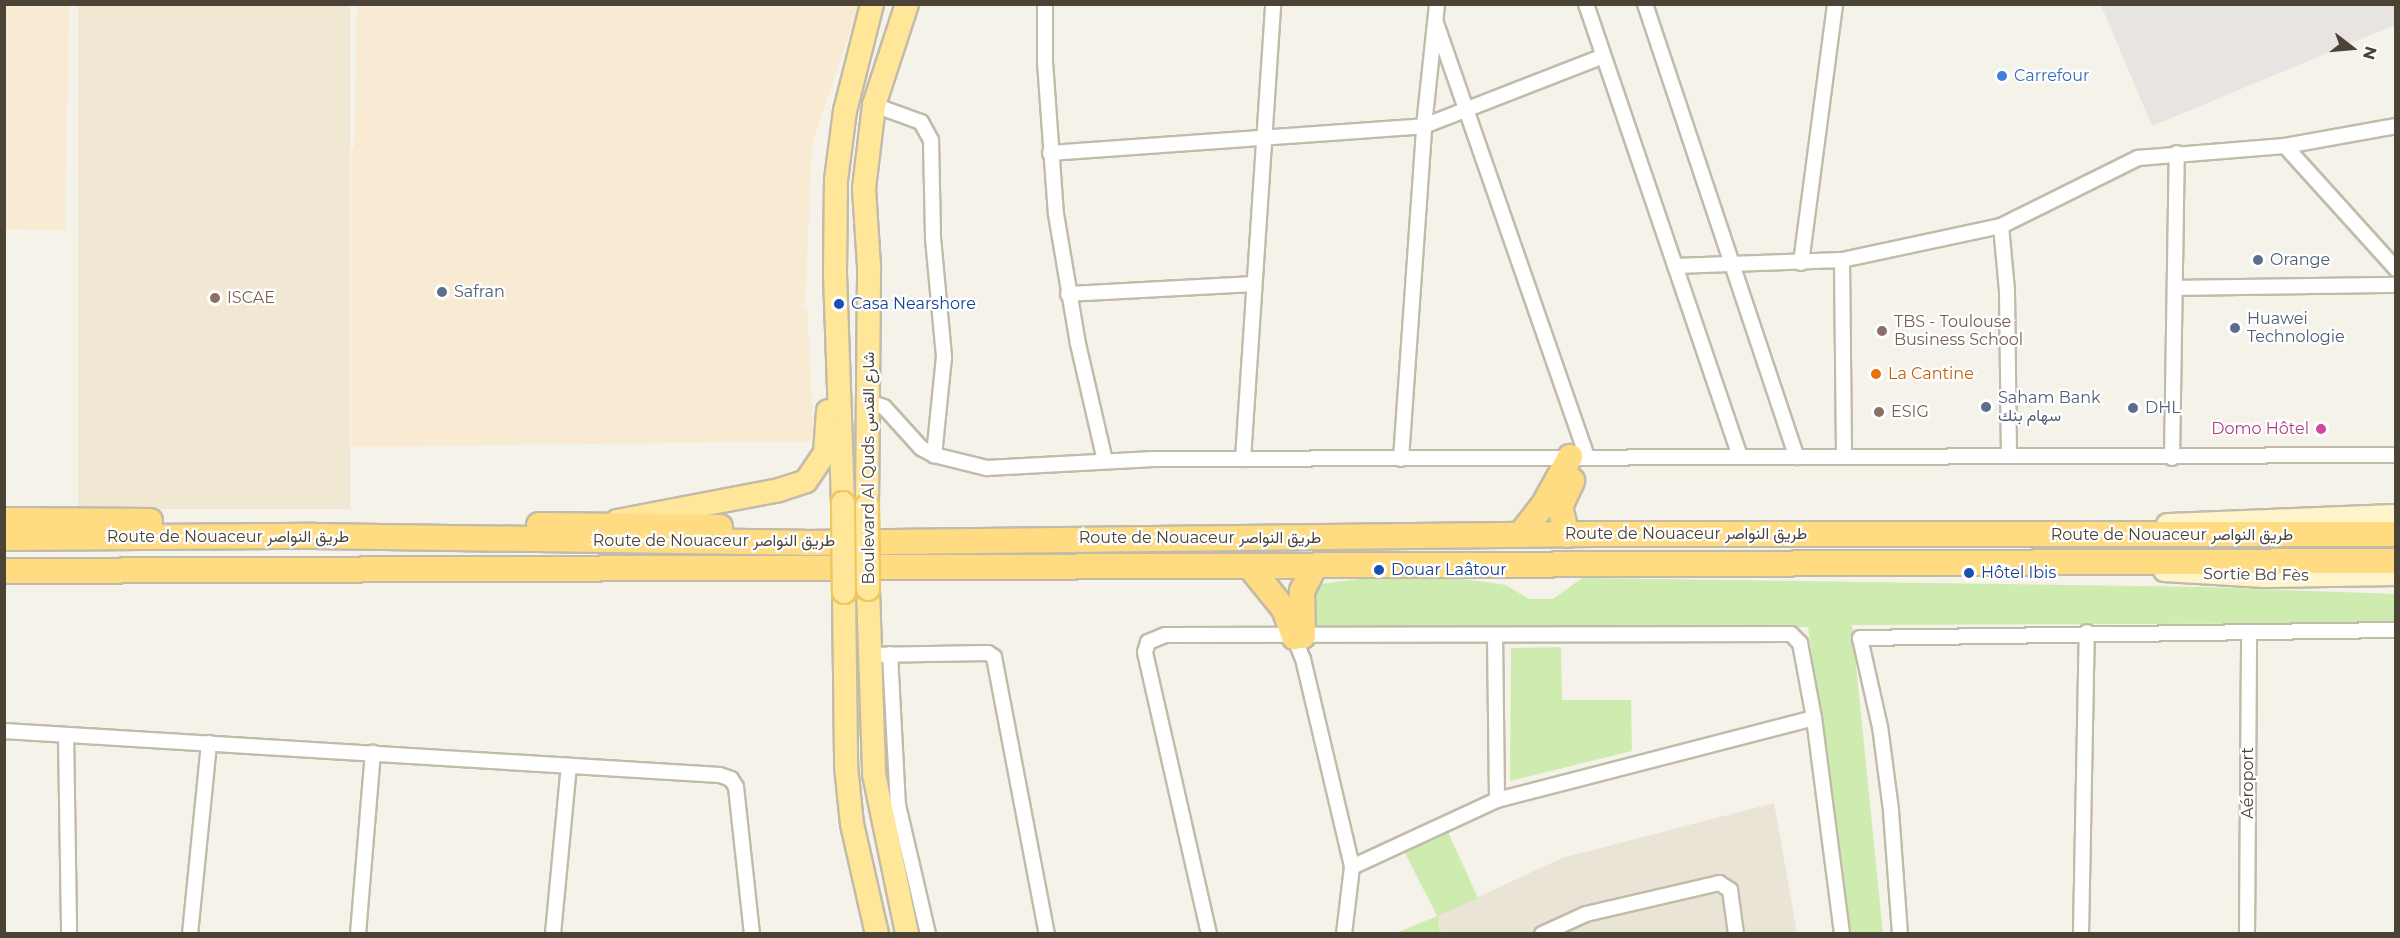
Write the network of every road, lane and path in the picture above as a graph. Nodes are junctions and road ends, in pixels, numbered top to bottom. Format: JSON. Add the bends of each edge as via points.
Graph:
{"nodes":[{"id":1,"x":872,"y":4,"type":"edge"},
{"id":2,"x":907,"y":4,"type":"edge"},
{"id":3,"x":1045,"y":4,"type":"edge"},
{"id":4,"x":1273,"y":4,"type":"edge"},
{"id":5,"x":1437,"y":4,"type":"edge"},
{"id":6,"x":1586,"y":4,"type":"edge"},
{"id":7,"x":1645,"y":4,"type":"edge"},
{"id":8,"x":1835,"y":4,"type":"edge"},
{"id":9,"x":1436,"y":23,"type":"junction"},
{"id":10,"x":1601,"y":57,"type":"junction"},
{"id":11,"x":874,"y":105,"type":"junction"},
{"id":12,"x":1465,"y":109,"type":"junction"},
{"id":13,"x":1424,"y":126,"type":"junction"},
{"id":14,"x":2396,"y":126,"type":"edge"},
{"id":15,"x":1264,"y":138,"type":"junction"},
{"id":16,"x":2285,"y":146,"type":"junction"},
{"id":17,"x":1050,"y":153,"type":"junction"},
{"id":18,"x":2177,"y":153,"type":"junction"},
{"id":19,"x":2001,"y":225,"type":"junction"},
{"id":20,"x":1842,"y":260,"type":"junction"},
{"id":21,"x":1801,"y":263,"type":"junction"},
{"id":22,"x":1675,"y":266,"type":"junction"},
{"id":23,"x":1731,"y":266,"type":"junction"},
{"id":24,"x":2396,"y":269,"type":"edge"},
{"id":25,"x":1252,"y":284,"type":"junction"},
{"id":26,"x":2396,"y":285,"type":"edge"},
{"id":27,"x":2176,"y":288,"type":"junction"},
{"id":28,"x":1068,"y":294,"type":"junction"},
{"id":29,"x":839,"y":370,"type":"junction"},
{"id":30,"x":870,"y":402,"type":"junction"},
{"id":31,"x":1580,"y":451,"type":"junction"},
{"id":32,"x":933,"y":455,"type":"junction"},
{"id":33,"x":1844,"y":455,"type":"junction"},
{"id":34,"x":2396,"y":455,"type":"edge"},
{"id":35,"x":2009,"y":456,"type":"junction"},
{"id":36,"x":1740,"y":457,"type":"junction"},
{"id":37,"x":1797,"y":457,"type":"junction"},
{"id":38,"x":2172,"y":458,"type":"junction"},
{"id":39,"x":1243,"y":459,"type":"junction"},
{"id":40,"x":1401,"y":459,"type":"junction"},
{"id":41,"x":1105,"y":461,"type":"junction"},
{"id":42,"x":2396,"y":515,"type":"edge"},
{"id":43,"x":4,"y":520,"type":"edge"},
{"id":44,"x":606,"y":524,"type":"junction"},
{"id":45,"x":2396,"y":534,"type":"edge"},
{"id":46,"x":1520,"y":535,"type":"junction"},
{"id":47,"x":1567,"y":535,"type":"junction"},
{"id":48,"x":2110,"y":535,"type":"junction"},
{"id":49,"x":4,"y":538,"type":"edge"},
{"id":50,"x":804,"y":543,"type":"junction"},
{"id":51,"x":2396,"y":561,"type":"edge"},
{"id":52,"x":2116,"y":563,"type":"junction"},
{"id":53,"x":1316,"y":566,"type":"junction"},
{"id":54,"x":1250,"y":567,"type":"junction"},
{"id":55,"x":4,"y":571,"type":"edge"},
{"id":56,"x":2396,"y":575,"type":"edge"},
{"id":57,"x":2396,"y":630,"type":"edge"},
{"id":58,"x":2087,"y":632,"type":"junction"},
{"id":59,"x":2249,"y":633,"type":"junction"},
{"id":60,"x":1495,"y":635,"type":"junction"},
{"id":61,"x":1300,"y":644,"type":"junction"},
{"id":62,"x":879,"y":654,"type":"junction"},
{"id":63,"x":1814,"y":718,"type":"junction"},
{"id":64,"x":4,"y":730,"type":"edge"},
{"id":65,"x":66,"y":735,"type":"junction"},
{"id":66,"x":209,"y":743,"type":"junction"},
{"id":67,"x":373,"y":753,"type":"junction"},
{"id":68,"x":568,"y":766,"type":"junction"},
{"id":69,"x":1497,"y":800,"type":"junction"},
{"id":70,"x":1352,"y":867,"type":"junction"},
{"id":71,"x":69,"y":933,"type":"edge"},
{"id":72,"x":190,"y":933,"type":"edge"},
{"id":73,"x":358,"y":933,"type":"edge"},
{"id":74,"x":553,"y":933,"type":"edge"},
{"id":75,"x":752,"y":933,"type":"edge"},
{"id":76,"x":877,"y":933,"type":"edge"},
{"id":77,"x":907,"y":933,"type":"edge"},
{"id":78,"x":928,"y":933,"type":"edge"},
{"id":79,"x":1047,"y":933,"type":"edge"},
{"id":80,"x":1209,"y":933,"type":"edge"},
{"id":81,"x":1344,"y":933,"type":"edge"},
{"id":82,"x":1542,"y":933,"type":"edge"},
{"id":83,"x":1736,"y":933,"type":"edge"},
{"id":84,"x":1842,"y":933,"type":"edge"},
{"id":85,"x":1900,"y":933,"type":"edge"},
{"id":86,"x":2081,"y":933,"type":"edge"},
{"id":87,"x":2247,"y":933,"type":"edge"}],
"edges":[{"from":1,"to":29,"type":"main road","name":"Boulevard Al Quds شارع القدس","via":[[845,111],[836,180]]},
{"from":2,"to":11,"type":"main road","name":"Boulevard Al Quds شارع القدس"},
{"from":3,"to":17,"type":"street"},
{"from":4,"to":15,"type":"street"},
{"from":5,"to":9,"type":"street"},
{"from":6,"to":10,"type":"street"},
{"from":7,"to":23,"type":"street"},
{"from":8,"to":21,"type":"street"},
{"from":9,"to":12,"type":"street"},
{"from":9,"to":13,"type":"street"},
{"from":10,"to":12,"type":"street"},
{"from":10,"to":22,"type":"street"},
{"from":11,"to":30,"type":"main road","name":"Boulevard Al Quds شارع القدس","via":[[864,188]]},
{"from":11,"to":32,"type":"street","via":[[921,122],[931,140],[933,238],[944,357]]},
{"from":12,"to":13,"type":"street"},
{"from":12,"to":31,"type":"street"},
{"from":13,"to":15,"type":"street"},
{"from":13,"to":40,"type":"street"},
{"from":14,"to":16,"type":"street"},
{"from":15,"to":17,"type":"street"},
{"from":15,"to":25,"type":"street"},
{"from":16,"to":18,"type":"street"},
{"from":16,"to":24,"type":"street"},
{"from":17,"to":28,"type":"street"},
{"from":18,"to":19,"type":"street","via":[[2138,158]]},
{"from":18,"to":27,"type":"street"},
{"from":19,"to":20,"type":"street"},
{"from":19,"to":35,"type":"street","via":[[2007,291]]},
{"from":20,"to":21,"type":"street"},
{"from":20,"to":33,"type":"street"},
{"from":21,"to":23,"type":"street"},
{"from":22,"to":23,"type":"street"},
{"from":22,"to":36,"type":"street"},
{"from":23,"to":37,"type":"street"},
{"from":25,"to":28,"type":"street"},
{"from":25,"to":39,"type":"street"},
{"from":26,"to":27,"type":"street"},
{"from":27,"to":38,"type":"street"},
{"from":28,"to":41,"type":"street"},
{"from":29,"to":44,"type":"main road","via":[[828,399],[825,453],[806,481],[779,490]]},
{"from":29,"to":76,"type":"main road","name":"Boulevard Al Quds شارع القدس","bridge":true,"via":[[846,766],[852,824]]},
{"from":30,"to":32,"type":"street","via":[[884,407],[921,448]]},
{"from":30,"to":62,"type":"main road","name":"Boulevard Al Quds شارع القدس","bridge":true,"via":[[868,589]]},
{"from":31,"to":36,"type":"street"},
{"from":31,"to":40,"type":"street"},
{"from":31,"to":46,"type":"highway"},
{"from":31,"to":47,"type":"highway","via":[[1560,507]]},
{"from":32,"to":41,"type":"street","via":[[987,468]]},
{"from":33,"to":35,"type":"street"},
{"from":33,"to":37,"type":"street"},
{"from":34,"to":38,"type":"street"},
{"from":35,"to":38,"type":"street"},
{"from":36,"to":37,"type":"street"},
{"from":39,"to":40,"type":"street"},
{"from":39,"to":41,"type":"street"},
{"from":42,"to":48,"type":"main road","via":[[2174,523],[2128,528]]},
{"from":43,"to":44,"type":"highway"},
{"from":44,"to":50,"type":"highway","via":[[728,527]]},
{"from":45,"to":48,"type":"highway","name":"Route de Nouaceur طريق النواصر"},
{"from":46,"to":47,"type":"highway","name":"Route de Nouaceur طريق النواصر"},
{"from":46,"to":50,"type":"highway","name":"Route de Nouaceur طريق النواصر","via":[[1251,540],[1021,537]]},
{"from":47,"to":48,"type":"highway","name":"Route de Nouaceur طريق النواصر"},
{"from":49,"to":50,"type":"highway","name":"Route de Nouaceur طريق النواصر","via":[[314,536]]},
{"from":51,"to":52,"type":"highway","name":"Route de Nouaceur طريق النواصر"},
{"from":52,"to":53,"type":"highway","name":"Route de Nouaceur طريق النواصر"},
{"from":52,"to":56,"type":"main road","name":"Sortie Bd Fès","via":[[2232,576]]},
{"from":53,"to":54,"type":"highway","name":"Route de Nouaceur طريق النواصر"},
{"from":53,"to":61,"type":"highway","via":[[1302,591]]},
{"from":54,"to":55,"type":"highway","name":"Route de Nouaceur طريق النواصر","via":[[1021,564]]},
{"from":54,"to":61,"type":"highway","via":[[1284,609]]},
{"from":57,"to":59,"type":"street"},
{"from":58,"to":59,"type":"street"},
{"from":58,"to":85,"type":"street","via":[[1860,638],[1880,727]]},
{"from":58,"to":86,"type":"street"},
{"from":59,"to":87,"type":"street","name":"Aéroport"},
{"from":60,"to":61,"type":"street"},
{"from":60,"to":63,"type":"street","via":[[1787,633],[1800,643]]},
{"from":60,"to":69,"type":"street"},
{"from":61,"to":70,"type":"street"},
{"from":61,"to":80,"type":"street","via":[[1165,634],[1148,642],[1145,652]]},
{"from":62,"to":77,"type":"main road","name":"Boulevard Al Quds شارع القدس","via":[[874,774]]},
{"from":62,"to":78,"type":"street","via":[[898,805]]},
{"from":62,"to":79,"type":"street","via":[[988,653],[994,657]]},
{"from":63,"to":69,"type":"street"},
{"from":63,"to":84,"type":"street"},
{"from":64,"to":65,"type":"street"},
{"from":65,"to":66,"type":"street"},
{"from":65,"to":71,"type":"street"},
{"from":66,"to":67,"type":"street"},
{"from":66,"to":72,"type":"street"},
{"from":67,"to":68,"type":"street"},
{"from":67,"to":73,"type":"street"},
{"from":68,"to":74,"type":"street"},
{"from":68,"to":75,"type":"street","via":[[706,773],[731,778],[738,801]]},
{"from":69,"to":70,"type":"street"},
{"from":70,"to":81,"type":"street"},
{"from":82,"to":83,"type":"street","via":[[1586,914],[1719,882],[1730,890]]}]}
